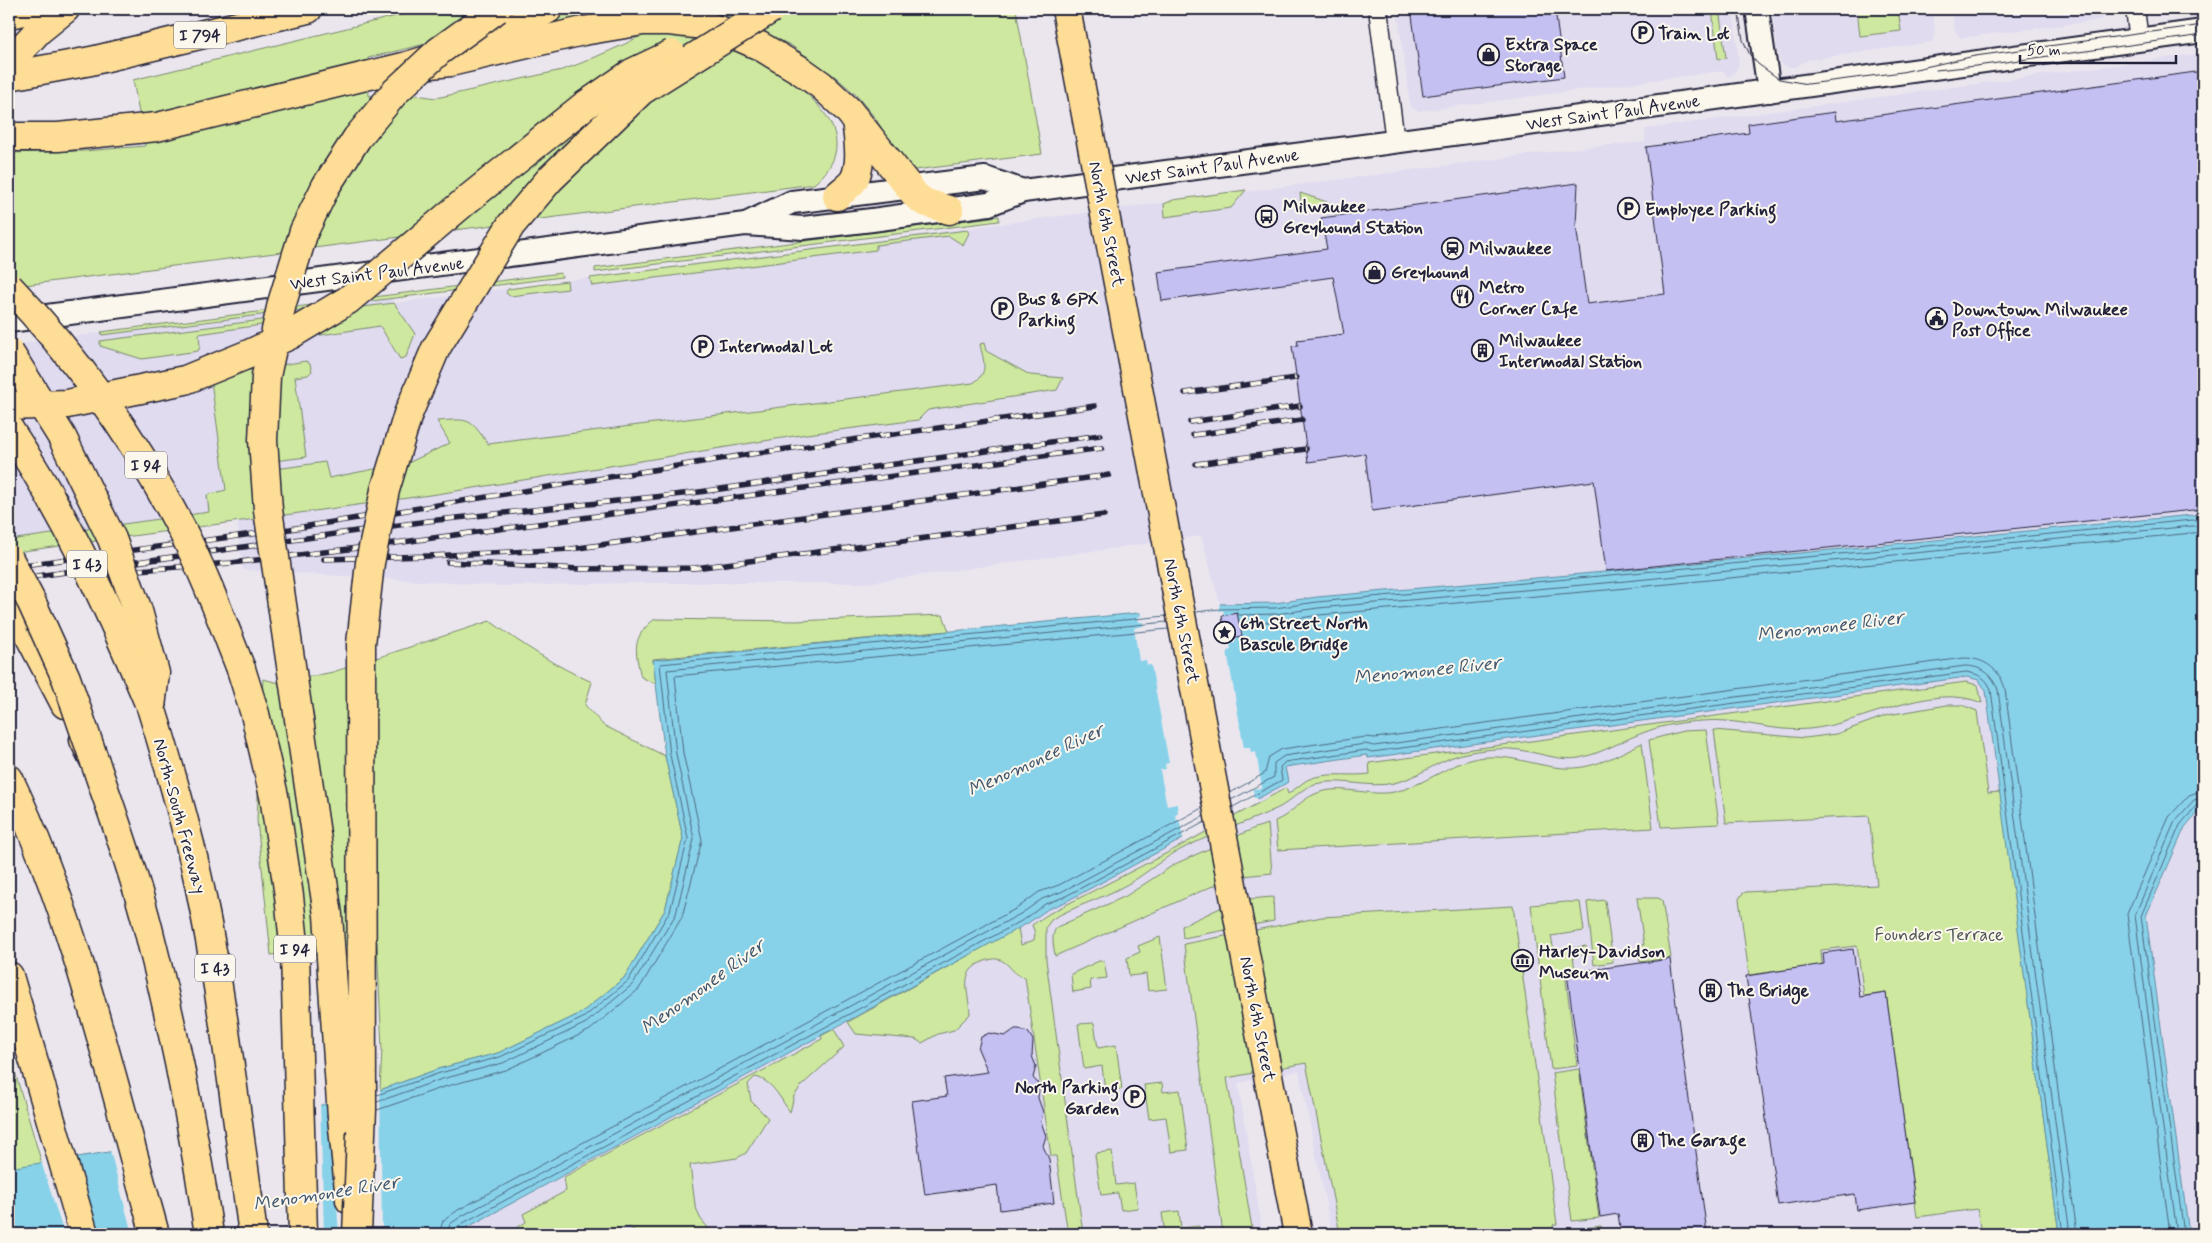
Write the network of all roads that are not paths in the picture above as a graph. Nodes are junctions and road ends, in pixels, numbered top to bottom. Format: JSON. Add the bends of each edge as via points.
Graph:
{"nodes":[{"id":1,"x":35,"y":9,"type":"edge"},
{"id":2,"x":65,"y":9,"type":"edge"},
{"id":3,"x":308,"y":9,"type":"edge"},
{"id":4,"x":497,"y":9,"type":"edge"},
{"id":5,"x":548,"y":9,"type":"edge"},
{"id":6,"x":770,"y":9,"type":"edge"},
{"id":7,"x":1066,"y":9,"type":"edge"},
{"id":8,"x":1378,"y":9,"type":"edge"},
{"id":9,"x":1757,"y":9,"type":"edge"},
{"id":10,"x":2135,"y":9,"type":"edge"},
{"id":11,"x":9,"y":14,"type":"edge"},
{"id":12,"x":2203,"y":31,"type":"edge"},
{"id":13,"x":2139,"y":40,"type":"junction"},
{"id":14,"x":9,"y":62,"type":"edge"},
{"id":15,"x":407,"y":66,"type":"junction"},
{"id":16,"x":9,"y":76,"type":"edge"},
{"id":17,"x":1769,"y":91,"type":"junction"},
{"id":18,"x":856,"y":120,"type":"junction"},
{"id":19,"x":9,"y":138,"type":"edge"},
{"id":20,"x":1395,"y":141,"type":"junction"},
{"id":21,"x":908,"y":188,"type":"junction"},
{"id":22,"x":1023,"y":190,"type":"junction"},
{"id":23,"x":837,"y":196,"type":"junction"},
{"id":24,"x":949,"y":210,"type":"junction"},
{"id":25,"x":745,"y":224,"type":"junction"},
{"id":26,"x":9,"y":287,"type":"edge"},
{"id":27,"x":9,"y":321,"type":"edge"},
{"id":28,"x":9,"y":352,"type":"edge"},
{"id":29,"x":9,"y":406,"type":"edge"},
{"id":30,"x":9,"y":429,"type":"edge"},
{"id":31,"x":9,"y":559,"type":"edge"},
{"id":32,"x":9,"y":596,"type":"edge"},
{"id":33,"x":151,"y":706,"type":"junction"},
{"id":34,"x":95,"y":762,"type":"junction"},
{"id":35,"x":9,"y":779,"type":"edge"},
{"id":36,"x":9,"y":976,"type":"edge"},
{"id":37,"x":84,"y":1234,"type":"edge"},
{"id":38,"x":155,"y":1234,"type":"edge"},
{"id":39,"x":209,"y":1234,"type":"edge"},
{"id":40,"x":253,"y":1234,"type":"edge"},
{"id":41,"x":303,"y":1234,"type":"edge"},
{"id":42,"x":353,"y":1234,"type":"edge"},
{"id":43,"x":357,"y":1234,"type":"edge"},
{"id":44,"x":1298,"y":1234,"type":"edge"}],
"edges":[{"from":1,"to":11,"type":"main road"},
{"from":2,"to":14,"type":"main road","via":[[39,30]]},
{"from":3,"to":16,"type":"main road","number":"I 794","via":[[91,61]]},
{"from":4,"to":42,"type":"main road","bridge":true,"via":[[439,51],[400,87],[357,138],[326,186],[304,232],[282,303],[266,376],[263,440],[268,510],[328,915],[340,1108]]},
{"from":5,"to":15,"type":"main road","via":[[494,37]]},
{"from":6,"to":29,"type":"main road","bridge":true,"via":[[632,73],[584,106],[468,198],[348,300],[290,335],[185,380],[67,404]]},
{"from":6,"to":43,"type":"main road","bridge":true,"via":[[641,91],[550,179],[511,225],[436,348],[408,414],[383,499],[369,565],[361,644],[362,1108]]},
{"from":7,"to":44,"type":"main road","name":"North 6th Street","bridge":true},
{"from":8,"to":20,"type":"street"},
{"from":9,"to":17,"type":"street"},
{"from":10,"to":13,"type":"street"},
{"from":12,"to":13,"type":"street","name":"West Saint Paul Avenue"},
{"from":13,"to":17,"type":"street","name":"West Saint Paul Avenue"},
{"from":15,"to":18,"type":"main road","via":[[450,62],[583,31],[643,21],[694,23],[742,38],[784,60],[821,85]]},
{"from":15,"to":19,"type":"main road","via":[[140,130]]},
{"from":17,"to":20,"type":"street","name":"West Saint Paul Avenue"},
{"from":18,"to":21,"type":"main road"},
{"from":18,"to":23,"type":"main road","via":[[859,141],[856,174]]},
{"from":20,"to":22,"type":"street","name":"West Saint Paul Avenue"},
{"from":21,"to":22,"type":"street","name":"West Saint Paul Avenue","via":[[985,178]]},
{"from":21,"to":23,"type":"street","name":"West Saint Paul Avenue"},
{"from":21,"to":24,"type":"main road","via":[[924,202]]},
{"from":22,"to":24,"type":"street","name":"West Saint Paul Avenue","via":[[989,204]]},
{"from":23,"to":25,"type":"street","name":"West Saint Paul Avenue","via":[[792,202]]},
{"from":24,"to":25,"type":"street","name":"West Saint Paul Avenue","via":[[803,228]]},
{"from":25,"to":27,"type":"street","name":"West Saint Paul Avenue"},
{"from":26,"to":41,"type":"main road","number":"I 94","bridge":true,"via":[[76,363],[126,432],[151,474],[205,579],[241,669],[255,714],[282,838],[295,953]]},
{"from":28,"to":33,"type":"main road","bridge":true,"via":[[62,437],[112,539],[156,673]]},
{"from":30,"to":33,"type":"main road","name":"North-South Freeway","number":"I 43","bridge":true,"via":[[62,515],[108,607]]},
{"from":31,"to":34,"type":"main road","bridge":true,"via":[[66,678]]},
{"from":32,"to":34,"type":"main road","bridge":true},
{"from":33,"to":40,"type":"main road","name":"North-South Freeway","number":"I 43","via":[[181,805],[203,900]]},
{"from":34,"to":39,"type":"main road","via":[[148,927],[200,1174]]},
{"from":35,"to":38,"type":"main road","via":[[62,908]]},
{"from":36,"to":37,"type":"main road"}]}
